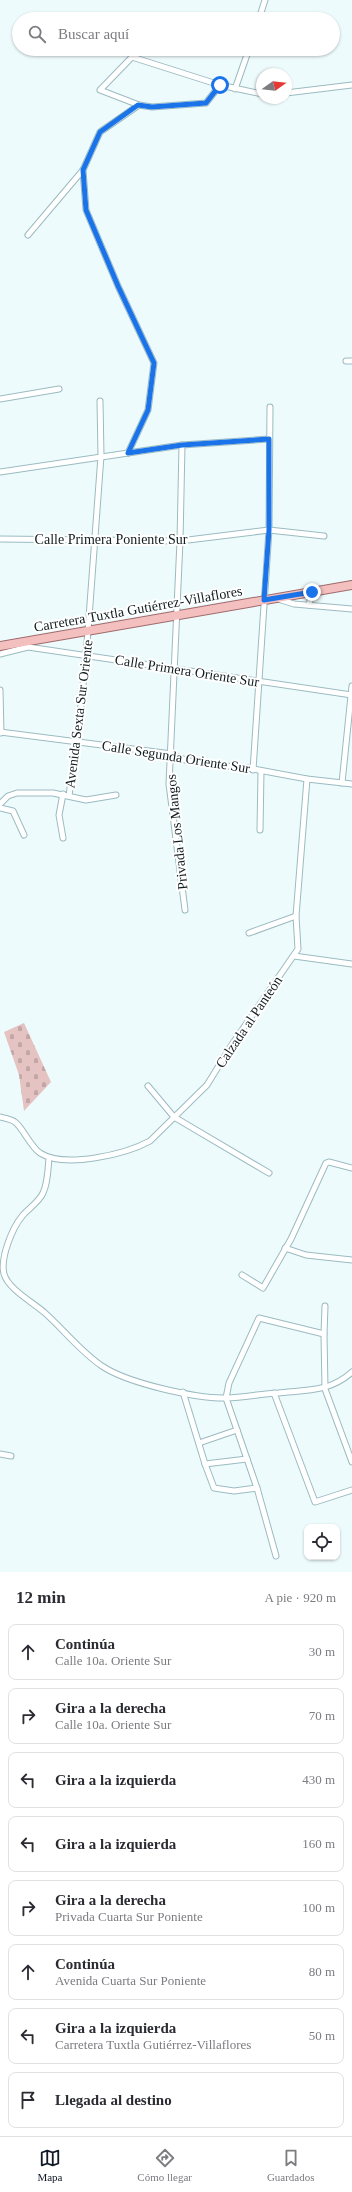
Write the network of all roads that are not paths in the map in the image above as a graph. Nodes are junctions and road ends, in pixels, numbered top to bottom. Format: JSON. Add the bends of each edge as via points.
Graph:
{"nodes":[{"id":1,"x":265,"y":0,"type":"edge"},
{"id":2,"x":261,"y":12,"type":"edge"},
{"id":3,"x":247,"y":56,"type":"edge"},
{"id":4,"x":352,"y":84,"type":"edge"},
{"id":5,"x":220,"y":85,"type":"junction"},
{"id":6,"x":235,"y":89,"type":"junction"},
{"id":7,"x":292,"y":92,"type":"edge"},
{"id":8,"x":256,"y":93,"type":"edge"},
{"id":9,"x":138,"y":105,"type":"junction"},
{"id":10,"x":83,"y":170,"type":"junction"},
{"id":11,"x":28,"y":235,"type":"dead end"},
{"id":12,"x":59,"y":389,"type":"dead end"},
{"id":13,"x":0,"y":399,"type":"edge"},
{"id":14,"x":100,"y":401,"type":"dead end"},
{"id":15,"x":270,"y":407,"type":"dead end"},
{"id":16,"x":269,"y":439,"type":"junction"},
{"id":17,"x":182,"y":445,"type":"junction"},
{"id":18,"x":128,"y":453,"type":"junction"},
{"id":19,"x":101,"y":456,"type":"junction"},
{"id":20,"x":0,"y":472,"type":"edge"},
{"id":21,"x":269,"y":530,"type":"junction"},
{"id":22,"x":324,"y":536,"type":"dead end"},
{"id":23,"x":0,"y":539,"type":"edge"},
{"id":24,"x":94,"y":539,"type":"junction"},
{"id":25,"x":180,"y":542,"type":"junction"},
{"id":26,"x":352,"y":585,"type":"edge"},
{"id":27,"x":312,"y":592,"type":"junction"},
{"id":28,"x":276,"y":598,"type":"junction"},
{"id":29,"x":264,"y":600,"type":"junction"},
{"id":30,"x":309,"y":605,"type":"junction"},
{"id":31,"x":352,"y":609,"type":"edge"},
{"id":32,"x":176,"y":615,"type":"junction"},
{"id":33,"x":88,"y":631,"type":"junction"},
{"id":34,"x":26,"y":644,"type":"junction"},
{"id":35,"x":0,"y":646,"type":"edge"},
{"id":36,"x":0,"y":654,"type":"edge"},
{"id":37,"x":86,"y":655,"type":"junction"},
{"id":38,"x":174,"y":669,"type":"junction"},
{"id":39,"x":260,"y":682,"type":"junction"},
{"id":40,"x":352,"y":686,"type":"edge"},
{"id":41,"x":0,"y":690,"type":"edge"},
{"id":42,"x":352,"y":695,"type":"edge"},
{"id":43,"x":0,"y":733,"type":"edge"},
{"id":44,"x":77,"y":741,"type":"junction"},
{"id":45,"x":172,"y":754,"type":"junction"},
{"id":46,"x":253,"y":770,"type":"junction"},
{"id":47,"x":261,"y":772,"type":"junction"},
{"id":48,"x":307,"y":779,"type":"junction"},
{"id":49,"x":342,"y":782,"type":"junction"},
{"id":50,"x":352,"y":784,"type":"edge"},
{"id":51,"x":63,"y":794,"type":"junction"},
{"id":52,"x":116,"y":795,"type":"dead end"},
{"id":53,"x":69,"y":796,"type":"junction"},
{"id":54,"x":0,"y":804,"type":"edge"},
{"id":55,"x":0,"y":808,"type":"edge"},
{"id":56,"x":260,"y":830,"type":"dead end"},
{"id":57,"x":24,"y":835,"type":"dead end"},
{"id":58,"x":63,"y":838,"type":"dead end"},
{"id":59,"x":186,"y":910,"type":"dead end"},
{"id":60,"x":296,"y":916,"type":"junction"},
{"id":61,"x":249,"y":933,"type":"dead end"},
{"id":62,"x":294,"y":956,"type":"junction"},
{"id":63,"x":352,"y":964,"type":"edge"},
{"id":64,"x":148,"y":1086,"type":"dead end"},
{"id":65,"x":0,"y":1117,"type":"edge"},
{"id":66,"x":174,"y":1117,"type":"junction"},
{"id":67,"x":49,"y":1158,"type":"junction"},
{"id":68,"x":352,"y":1168,"type":"edge"},
{"id":69,"x":269,"y":1173,"type":"dead end"},
{"id":70,"x":285,"y":1248,"type":"junction"},
{"id":71,"x":352,"y":1260,"type":"edge"},
{"id":72,"x":242,"y":1275,"type":"dead end"},
{"id":73,"x":0,"y":1278,"type":"edge"},
{"id":74,"x":6,"y":1281,"type":"junction"},
{"id":75,"x":325,"y":1306,"type":"dead end"},
{"id":76,"x":324,"y":1334,"type":"junction"},
{"id":77,"x":352,"y":1372,"type":"edge"},
{"id":78,"x":325,"y":1389,"type":"junction"},
{"id":79,"x":183,"y":1392,"type":"junction"},
{"id":80,"x":274,"y":1393,"type":"junction"},
{"id":81,"x":226,"y":1398,"type":"junction"},
{"id":82,"x":237,"y":1430,"type":"junction"},
{"id":83,"x":198,"y":1443,"type":"junction"},
{"id":84,"x":0,"y":1454,"type":"edge"},
{"id":85,"x":11,"y":1456,"type":"dead end"},
{"id":86,"x":247,"y":1459,"type":"junction"},
{"id":87,"x":352,"y":1462,"type":"edge"},
{"id":88,"x":205,"y":1464,"type":"junction"},
{"id":89,"x":257,"y":1488,"type":"junction"},
{"id":90,"x":352,"y":1490,"type":"edge"},
{"id":91,"x":276,"y":1556,"type":"dead end"}],
"edges":[{"from":1,"to":2,"type":"street"},
{"from":3,"to":6,"type":"street"},
{"from":4,"to":7,"type":"street"},
{"from":5,"to":6,"type":"street"},
{"from":5,"to":9,"type":"street","via":[[206,103],[152,107]]},
{"from":5,"to":9,"type":"street","via":[[132,57],[100,90]]},
{"from":6,"to":8,"type":"street"},
{"from":9,"to":10,"type":"street","via":[[100,132]]},
{"from":10,"to":11,"type":"street"},
{"from":10,"to":18,"type":"street","via":[[86,210],[154,363],[148,410]]},
{"from":12,"to":13,"type":"street"},
{"from":14,"to":19,"type":"street","name":"Avenida Sexta Sur Oriente"},
{"from":15,"to":16,"type":"street"},
{"from":16,"to":17,"type":"street"},
{"from":16,"to":21,"type":"street"},
{"from":17,"to":18,"type":"street"},
{"from":17,"to":25,"type":"street","name":"Privada Los Mangos"},
{"from":18,"to":19,"type":"street"},
{"from":19,"to":20,"type":"street"},
{"from":19,"to":24,"type":"street","name":"Avenida Sexta Sur Oriente"},
{"from":21,"to":22,"type":"street","name":"Calle Primera Poniente Sur"},
{"from":21,"to":25,"type":"street","name":"Calle Primera Poniente Sur"},
{"from":21,"to":29,"type":"street"},
{"from":23,"to":24,"type":"street","name":"Calle Primera Poniente Sur"},
{"from":24,"to":25,"type":"street","name":"Calle Primera Poniente Sur"},
{"from":24,"to":33,"type":"street","name":"Avenida Sexta Sur Oriente"},
{"from":25,"to":32,"type":"street","name":"Privada Los Mangos"},
{"from":26,"to":27,"type":"main road","name":"Carretera Tuxtla Gutiérrez-Villaflores"},
{"from":27,"to":28,"type":"main road","name":"Carretera Tuxtla Gutiérrez-Villaflores"},
{"from":27,"to":30,"type":"street"},
{"from":28,"to":29,"type":"main road","name":"Carretera Tuxtla Gutiérrez-Villaflores"},
{"from":28,"to":30,"type":"street","via":[[294,604]]},
{"from":29,"to":32,"type":"main road","name":"Carretera Tuxtla Gutiérrez-Villaflores"},
{"from":29,"to":39,"type":"street"},
{"from":30,"to":31,"type":"street"},
{"from":32,"to":33,"type":"main road","name":"Carretera Tuxtla Gutiérrez-Villaflores"},
{"from":32,"to":38,"type":"street","name":"Privada Los Mangos"},
{"from":33,"to":34,"type":"main road","name":"Carretera Tuxtla Gutiérrez-Villaflores"},
{"from":33,"to":37,"type":"street","name":"Avenida Sexta Sur Oriente"},
{"from":34,"to":35,"type":"main road","name":"Carretera Tuxtla Gutiérrez-Villaflores"},
{"from":34,"to":36,"type":"street"},
{"from":34,"to":37,"type":"street","name":"Calle Primera Oriente Sur"},
{"from":37,"to":38,"type":"street","name":"Calle Primera Oriente Sur"},
{"from":37,"to":44,"type":"street","name":"Avenida Sexta Sur Oriente"},
{"from":38,"to":39,"type":"street","name":"Calle Primera Oriente Sur"},
{"from":38,"to":45,"type":"street","name":"Privada Los Mangos"},
{"from":39,"to":42,"type":"street","name":"Calle Primera Oriente Sur"},
{"from":39,"to":46,"type":"street"},
{"from":40,"to":42,"type":"street"},
{"from":41,"to":43,"type":"street"},
{"from":42,"to":49,"type":"street"},
{"from":43,"to":44,"type":"street","name":"Calle Segunda Oriente Sur"},
{"from":44,"to":45,"type":"street","name":"Calle Segunda Oriente Sur"},
{"from":44,"to":53,"type":"street","name":"Avenida Sexta Sur Oriente"},
{"from":45,"to":46,"type":"street","name":"Calle Segunda Oriente Sur","via":[[185,760]]},
{"from":45,"to":59,"type":"street","name":"Privada Los Mangos","via":[[169,784]]},
{"from":46,"to":47,"type":"street","name":"Calle Segunda Oriente Sur"},
{"from":47,"to":48,"type":"street","name":"Calle Segunda Oriente Sur"},
{"from":47,"to":56,"type":"street"},
{"from":48,"to":49,"type":"street","name":"Calle Segunda Oriente Sur"},
{"from":48,"to":60,"type":"street","name":"Calzada al Panteón"},
{"from":49,"to":50,"type":"street","name":"Calle Segunda Oriente Sur"},
{"from":51,"to":53,"type":"street"},
{"from":51,"to":54,"type":"street","via":[[17,793],[8,796]]},
{"from":51,"to":58,"type":"street","via":[[59,815]]},
{"from":52,"to":53,"type":"street","via":[[86,800]]},
{"from":55,"to":57,"type":"street","via":[[13,811]]},
{"from":60,"to":61,"type":"street"},
{"from":60,"to":62,"type":"street","name":"Calzada al Panteón","via":[[298,949]]},
{"from":62,"to":63,"type":"street"},
{"from":62,"to":66,"type":"street","name":"Calzada al Panteón","via":[[207,1085]]},
{"from":64,"to":66,"type":"street"},
{"from":65,"to":67,"type":"street","via":[[15,1122],[39,1152]]},
{"from":66,"to":67,"type":"street","name":"Calzada al Panteón","via":[[150,1140],[141,1145],[94,1158]]},
{"from":66,"to":69,"type":"street"},
{"from":67,"to":74,"type":"street","via":[[43,1193],[22,1216],[7,1248],[3,1262]]},
{"from":68,"to":70,"type":"street","via":[[326,1163]]},
{"from":70,"to":71,"type":"street","via":[[306,1255]]},
{"from":70,"to":72,"type":"street","via":[[264,1288]]},
{"from":73,"to":74,"type":"street"},
{"from":74,"to":79,"type":"street","via":[[103,1367],[144,1383]]},
{"from":75,"to":76,"type":"street"},
{"from":76,"to":78,"type":"street"},
{"from":76,"to":81,"type":"street","via":[[259,1318],[229,1383]]},
{"from":77,"to":78,"type":"street"},
{"from":78,"to":80,"type":"street"},
{"from":78,"to":87,"type":"street"},
{"from":79,"to":81,"type":"street"},
{"from":79,"to":83,"type":"street"},
{"from":80,"to":81,"type":"street"},
{"from":80,"to":90,"type":"street","via":[[315,1502]]},
{"from":81,"to":82,"type":"street"},
{"from":82,"to":83,"type":"street"},
{"from":82,"to":86,"type":"street"},
{"from":83,"to":88,"type":"street"},
{"from":84,"to":85,"type":"street"},
{"from":86,"to":88,"type":"street"},
{"from":86,"to":89,"type":"street"},
{"from":88,"to":89,"type":"street","via":[[214,1488],[234,1491]]},
{"from":89,"to":91,"type":"street"}]}
